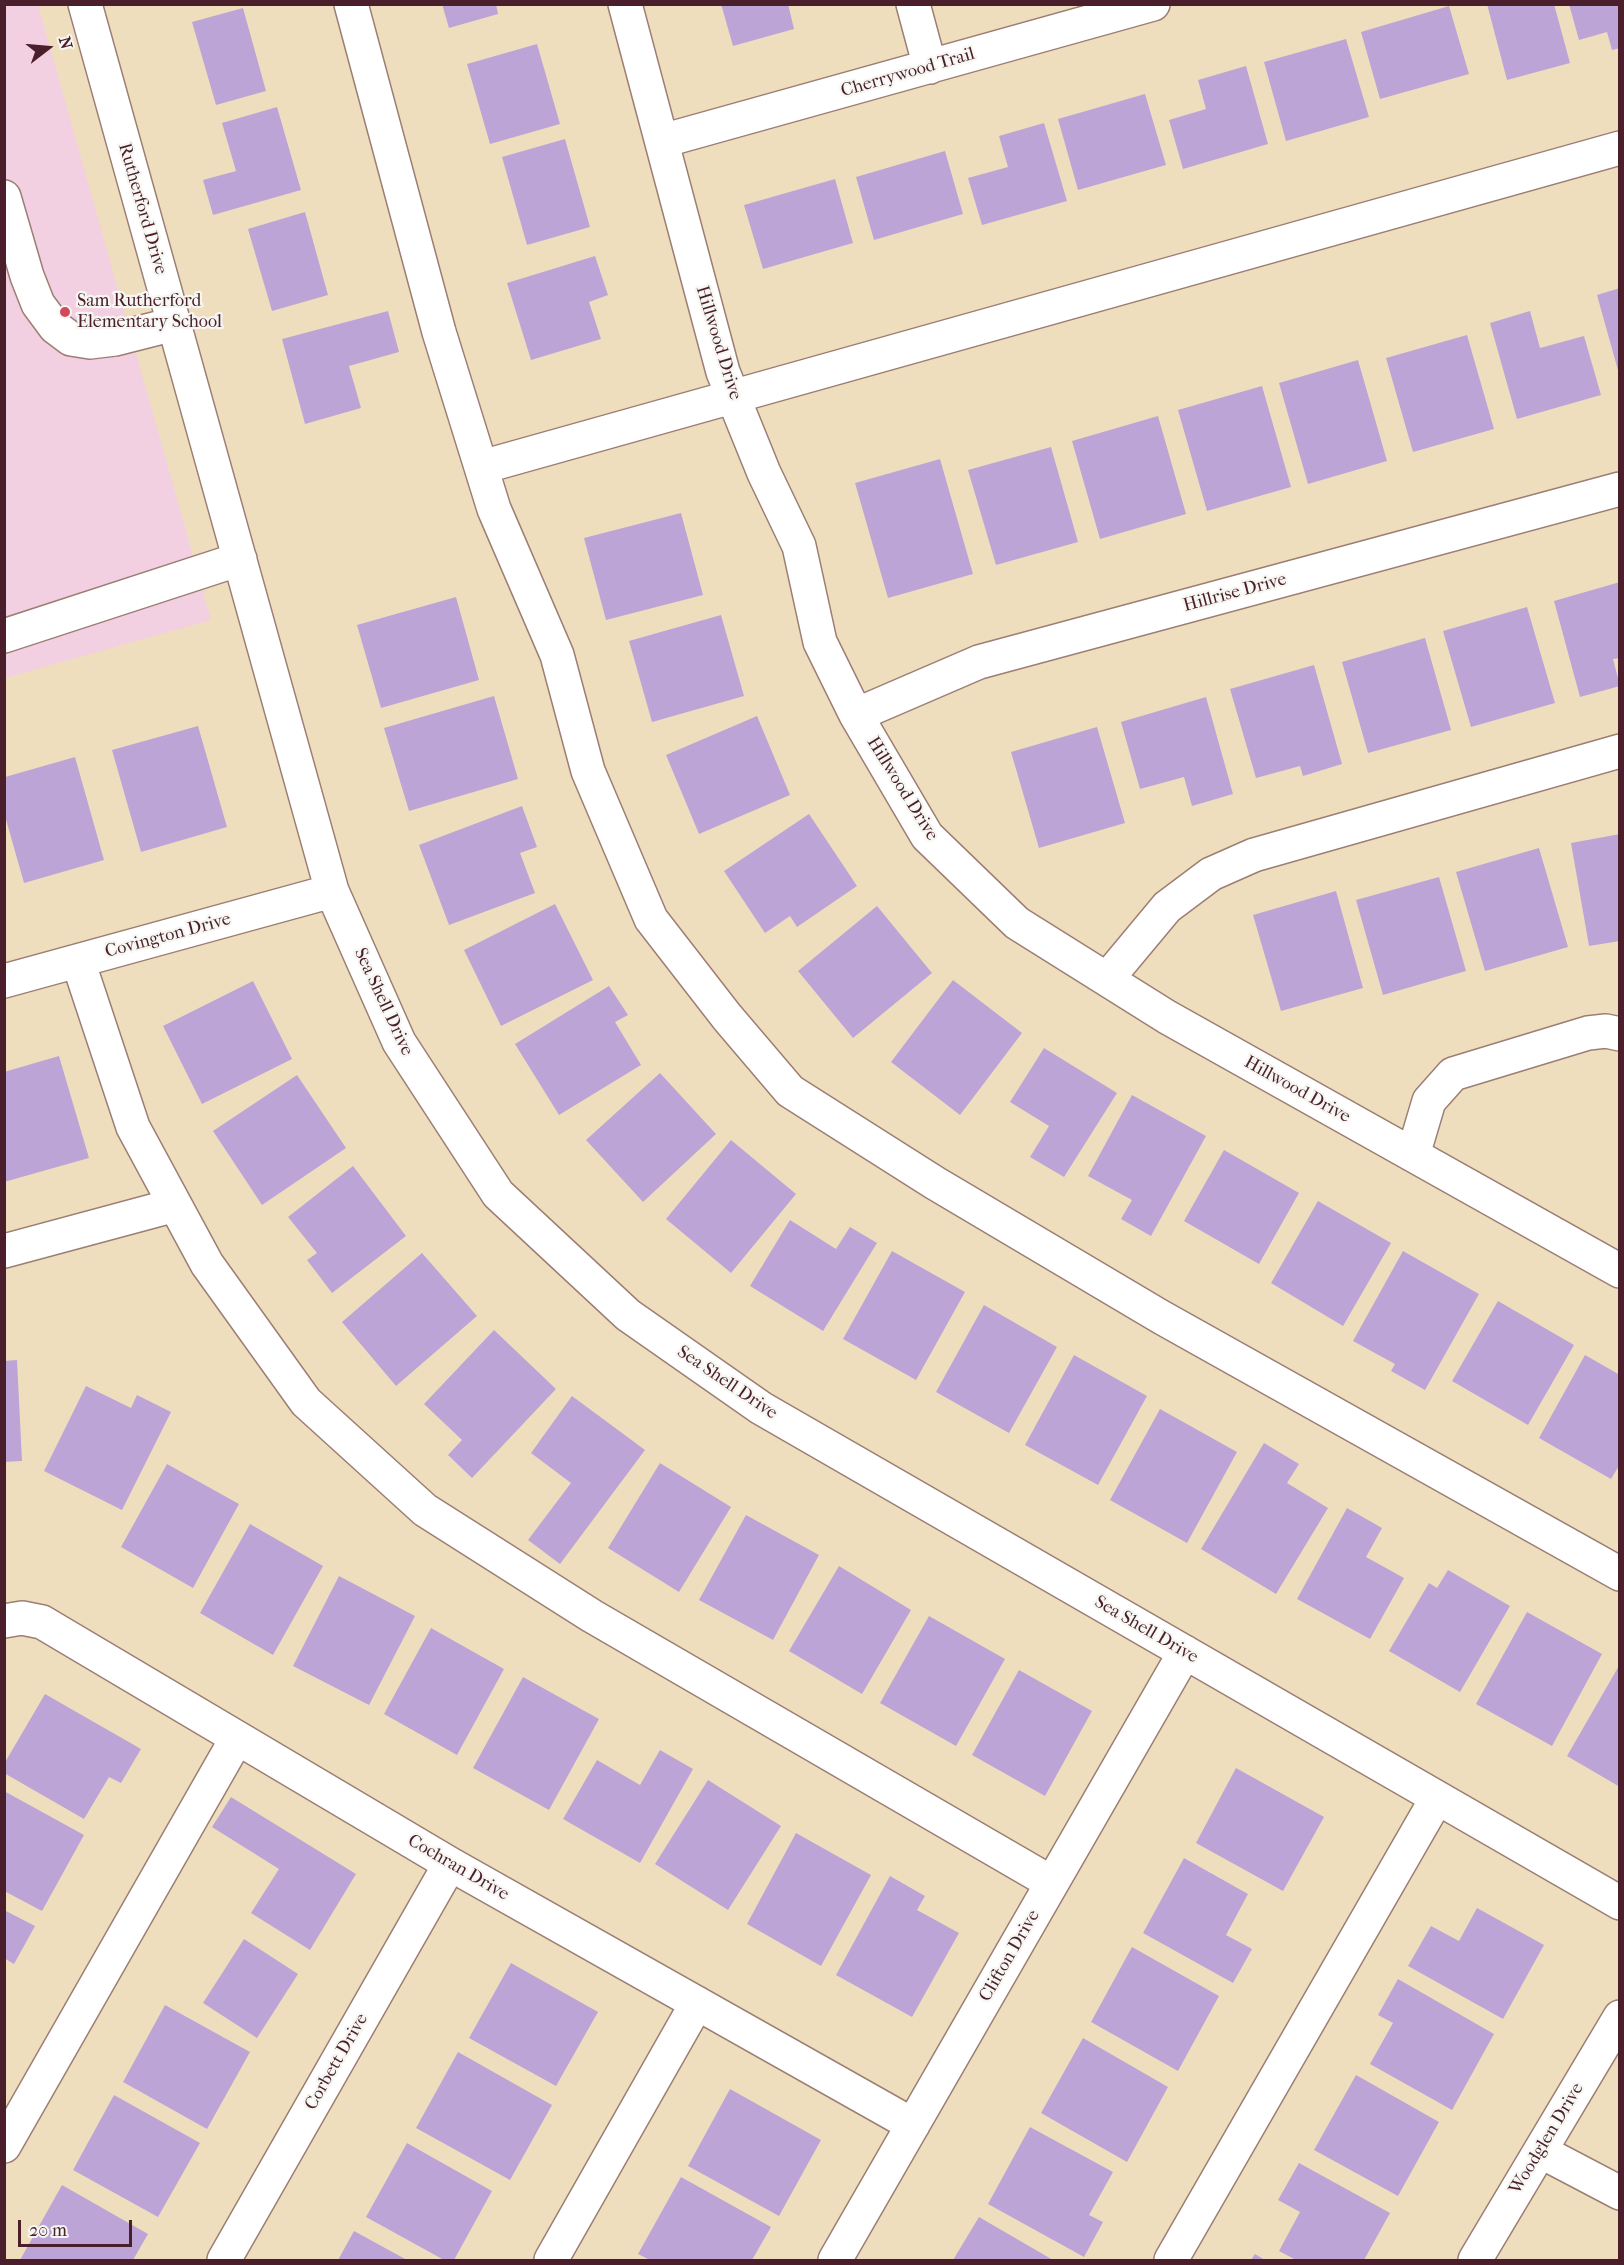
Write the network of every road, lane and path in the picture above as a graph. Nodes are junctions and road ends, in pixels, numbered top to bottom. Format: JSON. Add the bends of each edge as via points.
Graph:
{"nodes":[{"id":1,"x":85,"y":4,"type":"edge"},
{"id":2,"x":351,"y":4,"type":"edge"},
{"id":3,"x":625,"y":4,"type":"edge"},
{"id":4,"x":913,"y":4,"type":"edge"},
{"id":5,"x":1153,"y":4,"type":"edge"},
{"id":6,"x":930,"y":67,"type":"junction"},
{"id":7,"x":662,"y":141,"type":"junction"},
{"id":8,"x":1620,"y":148,"type":"edge"},
{"id":9,"x":4,"y":197,"type":"edge"},
{"id":10,"x":174,"y":324,"type":"junction"},
{"id":11,"x":733,"y":396,"type":"junction"},
{"id":12,"x":482,"y":467,"type":"junction"},
{"id":13,"x":1620,"y":489,"type":"edge"},
{"id":14,"x":228,"y":517,"type":"joint"},
{"id":15,"x":240,"y":559,"type":"junction"},
{"id":16,"x":4,"y":636,"type":"edge"},
{"id":17,"x":856,"y":715,"type":"junction"},
{"id":18,"x":1620,"y":751,"type":"edge"},
{"id":19,"x":332,"y":891,"type":"junction"},
{"id":20,"x":78,"y":961,"type":"junction"},
{"id":21,"x":1107,"y":980,"type":"junction"},
{"id":22,"x":4,"y":981,"type":"edge"},
{"id":23,"x":1620,"y":1034,"type":"edge"},
{"id":24,"x":1413,"y":1155,"type":"junction"},
{"id":25,"x":175,"y":1204,"type":"junction"},
{"id":26,"x":4,"y":1251,"type":"edge"},
{"id":27,"x":1620,"y":1271,"type":"edge"},
{"id":28,"x":1620,"y":1574,"type":"edge"},
{"id":29,"x":4,"y":1621,"type":"edge"},
{"id":30,"x":1185,"y":1652,"type":"junction"},
{"id":31,"x":237,"y":1738,"type":"junction"},
{"id":32,"x":1437,"y":1798,"type":"junction"},
{"id":33,"x":450,"y":1864,"type":"junction"},
{"id":34,"x":1052,"y":1883,"type":"junction"},
{"id":35,"x":1620,"y":1903,"type":"edge"},
{"id":36,"x":697,"y":2003,"type":"junction"},
{"id":37,"x":1620,"y":2018,"type":"edge"},
{"id":38,"x":913,"y":2125,"type":"junction"},
{"id":39,"x":4,"y":2146,"type":"edge"},
{"id":40,"x":1540,"y":2151,"type":"junction"},
{"id":41,"x":1620,"y":2193,"type":"edge"},
{"id":42,"x":224,"y":2260,"type":"edge"},
{"id":43,"x":551,"y":2260,"type":"edge"},
{"id":44,"x":835,"y":2260,"type":"edge"},
{"id":45,"x":1172,"y":2260,"type":"edge"},
{"id":46,"x":1475,"y":2260,"type":"edge"}],
"edges":[{"from":1,"to":10,"type":"street","name":"Rutherford Drive"},
{"from":2,"to":12,"type":"street","via":[[440,332]]},
{"from":3,"to":7,"type":"street","name":"Hillwood Drive"},
{"from":4,"to":6,"type":"street"},
{"from":5,"to":6,"type":"street","name":"Cherrywood Trail"},
{"from":6,"to":7,"type":"street","name":"Cherrywood Trail"},
{"from":7,"to":11,"type":"street","name":"Hillwood Drive","via":[[723,372]]},
{"from":8,"to":11,"type":"street"},
{"from":9,"to":10,"type":"street","via":[[38,304],[55,327],[71,339],[116,339]]},
{"from":10,"to":14,"type":"street","name":"Rutherford Drive"},
{"from":11,"to":12,"type":"street"},
{"from":11,"to":17,"type":"street","name":"Hillwood Drive","via":[[799,546],[820,642]]},
{"from":12,"to":28,"type":"street","via":[[494,509],[557,655],[588,771],[651,919],[790,1091],[935,1183],[1161,1317]]},
{"from":13,"to":17,"type":"street","name":"Hillrise Drive","via":[[979,662]]},
{"from":14,"to":15,"type":"street","name":"Sea Shell Drive"},
{"from":15,"to":16,"type":"street"},
{"from":15,"to":19,"type":"street","name":"Sea Shell Drive"},
{"from":17,"to":21,"type":"street","name":"Hillwood Drive","via":[[927,836],[1017,923]]},
{"from":18,"to":21,"type":"street","via":[[1254,855],[1211,874],[1167,908]]},
{"from":19,"to":20,"type":"street","name":"Covington Drive"},
{"from":19,"to":30,"type":"street","name":"Sea Shell Drive","via":[[399,1042],[498,1194],[628,1315],[761,1408]]},
{"from":20,"to":22,"type":"street","name":"Covington Drive"},
{"from":20,"to":25,"type":"street","via":[[133,1127]]},
{"from":21,"to":24,"type":"street","name":"Hillwood Drive"},
{"from":23,"to":24,"type":"street","via":[[1588,1033],[1453,1074],[1429,1101]]},
{"from":24,"to":27,"type":"street","name":"Hillwood Drive"},
{"from":25,"to":26,"type":"street"},
{"from":25,"to":34,"type":"street","via":[[207,1264],[306,1402],[425,1510],[592,1616]]},
{"from":29,"to":31,"type":"street","name":"Cochran Drive","via":[[22,1618],[42,1622]]},
{"from":30,"to":32,"type":"street","name":"Sea Shell Drive"},
{"from":30,"to":34,"type":"street","name":"Clifton Drive"},
{"from":31,"to":33,"type":"street","name":"Cochran Drive"},
{"from":31,"to":39,"type":"street"},
{"from":32,"to":35,"type":"street","name":"Sea Shell Drive"},
{"from":32,"to":45,"type":"street"},
{"from":33,"to":36,"type":"street","name":"Cochran Drive"},
{"from":33,"to":42,"type":"street","name":"Corbett Drive"},
{"from":34,"to":38,"type":"street","name":"Clifton Drive"},
{"from":36,"to":38,"type":"street","name":"Cochran Drive"},
{"from":36,"to":43,"type":"street"},
{"from":37,"to":40,"type":"street","name":"Woodglen Drive"},
{"from":38,"to":44,"type":"street","name":"Clifton Drive"},
{"from":40,"to":41,"type":"street"},
{"from":40,"to":46,"type":"street","name":"Woodglen Drive"}]}
